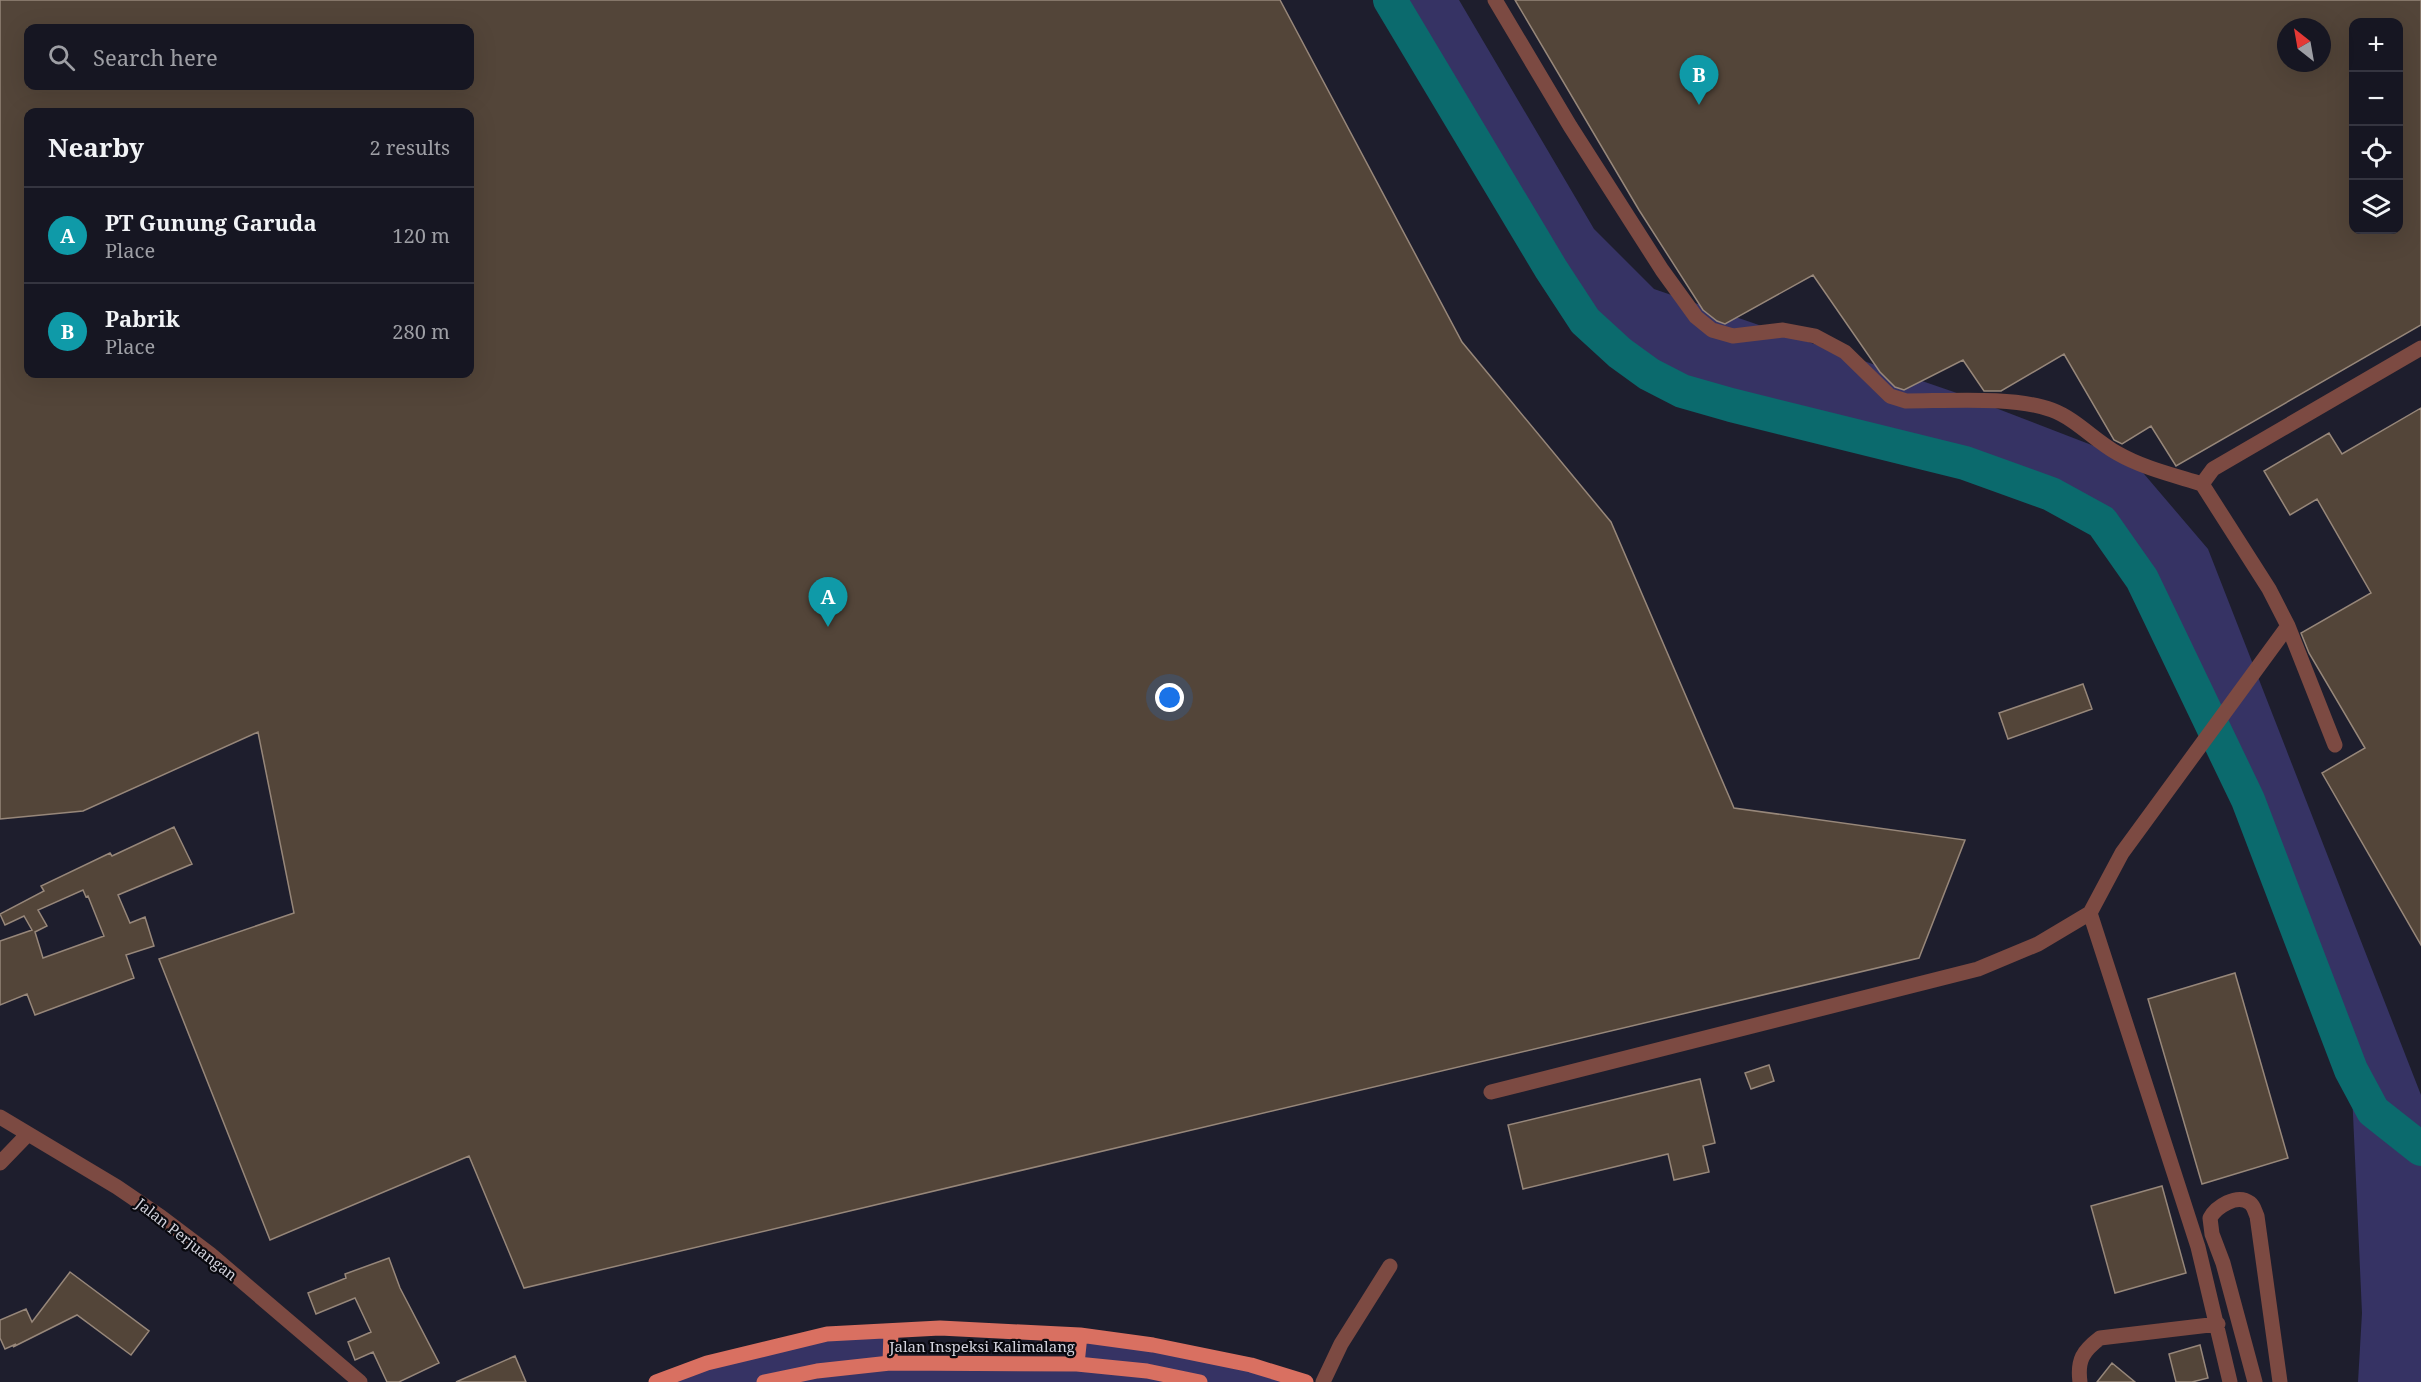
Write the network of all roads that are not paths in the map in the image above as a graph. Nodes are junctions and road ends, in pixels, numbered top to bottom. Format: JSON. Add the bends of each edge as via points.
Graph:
{"nodes":[{"id":1,"x":1495,"y":0,"type":"edge"},
{"id":2,"x":2421,"y":348,"type":"edge"},
{"id":3,"x":2202,"y":484,"type":"junction"},
{"id":4,"x":2288,"y":626,"type":"junction"},
{"id":5,"x":2335,"y":745,"type":"dead end"},
{"id":6,"x":2090,"y":913,"type":"junction"},
{"id":7,"x":1491,"y":1092,"type":"dead end"},
{"id":8,"x":0,"y":1117,"type":"edge"},
{"id":9,"x":28,"y":1134,"type":"junction"},
{"id":10,"x":0,"y":1163,"type":"edge"},
{"id":11,"x":1390,"y":1266,"type":"dead end"},
{"id":12,"x":2218,"y":1324,"type":"junction"},
{"id":13,"x":891,"y":1331,"type":"junction"},
{"id":14,"x":1080,"y":1335,"type":"junction"},
{"id":15,"x":890,"y":1363,"type":"junction"},
{"id":16,"x":1077,"y":1364,"type":"junction"},
{"id":17,"x":360,"y":1382,"type":"edge"},
{"id":18,"x":656,"y":1382,"type":"edge"},
{"id":19,"x":764,"y":1382,"type":"edge"},
{"id":20,"x":1200,"y":1382,"type":"edge"},
{"id":21,"x":1306,"y":1382,"type":"edge"},
{"id":22,"x":1323,"y":1382,"type":"edge"},
{"id":23,"x":2080,"y":1382,"type":"edge"},
{"id":24,"x":2230,"y":1382,"type":"edge"},
{"id":25,"x":2255,"y":1382,"type":"edge"},
{"id":26,"x":2280,"y":1382,"type":"edge"}],
"edges":[{"from":1,"to":3,"type":"street","via":[[1662,270],[1695,318],[1712,330],[1733,336],[1783,330],[1815,336],[1845,352],[1890,396],[1906,401],[2024,403],[2052,410],[2116,453],[2151,469]]},
{"from":2,"to":3,"type":"street","via":[[2213,469]]},
{"from":3,"to":4,"type":"street"},
{"from":4,"to":5,"type":"street"},
{"from":4,"to":6,"type":"street","via":[[2122,853]]},
{"from":6,"to":7,"type":"street","via":[[2038,944],[1978,969]]},
{"from":6,"to":12,"type":"street","via":[[2198,1248]]},
{"from":8,"to":9,"type":"street","name":"Jalan Perjuangan"},
{"from":9,"to":10,"type":"street"},
{"from":9,"to":17,"type":"street","name":"Jalan Perjuangan","via":[[161,1217]]},
{"from":11,"to":22,"type":"street","via":[[1341,1344]]},
{"from":12,"to":23,"type":"street","via":[[2100,1338],[2086,1349],[2079,1366]]},
{"from":12,"to":24,"type":"street"},
{"from":13,"to":14,"type":"main road","name":"Jalan Inspeksi Kalimalang","via":[[940,1328]]},
{"from":13,"to":15,"type":"main road"},
{"from":13,"to":18,"type":"main road","name":"Jalan Inspeksi Kalimalang","via":[[827,1334],[707,1362]]},
{"from":14,"to":16,"type":"main road"},
{"from":14,"to":21,"type":"main road","name":"Jalan Inspeksi Kalimalang","via":[[1240,1362]]},
{"from":15,"to":16,"type":"main road","name":"Jalan Inspeksi Kalimalang"},
{"from":15,"to":19,"type":"main road","name":"Jalan Inspeksi Kalimalang"},
{"from":16,"to":20,"type":"main road","name":"Jalan Inspeksi Kalimalang","via":[[1147,1371]]},
{"from":25,"to":26,"type":"street","via":[[2210,1218],[2221,1206],[2240,1200],[2253,1205],[2257,1216]]}]}
